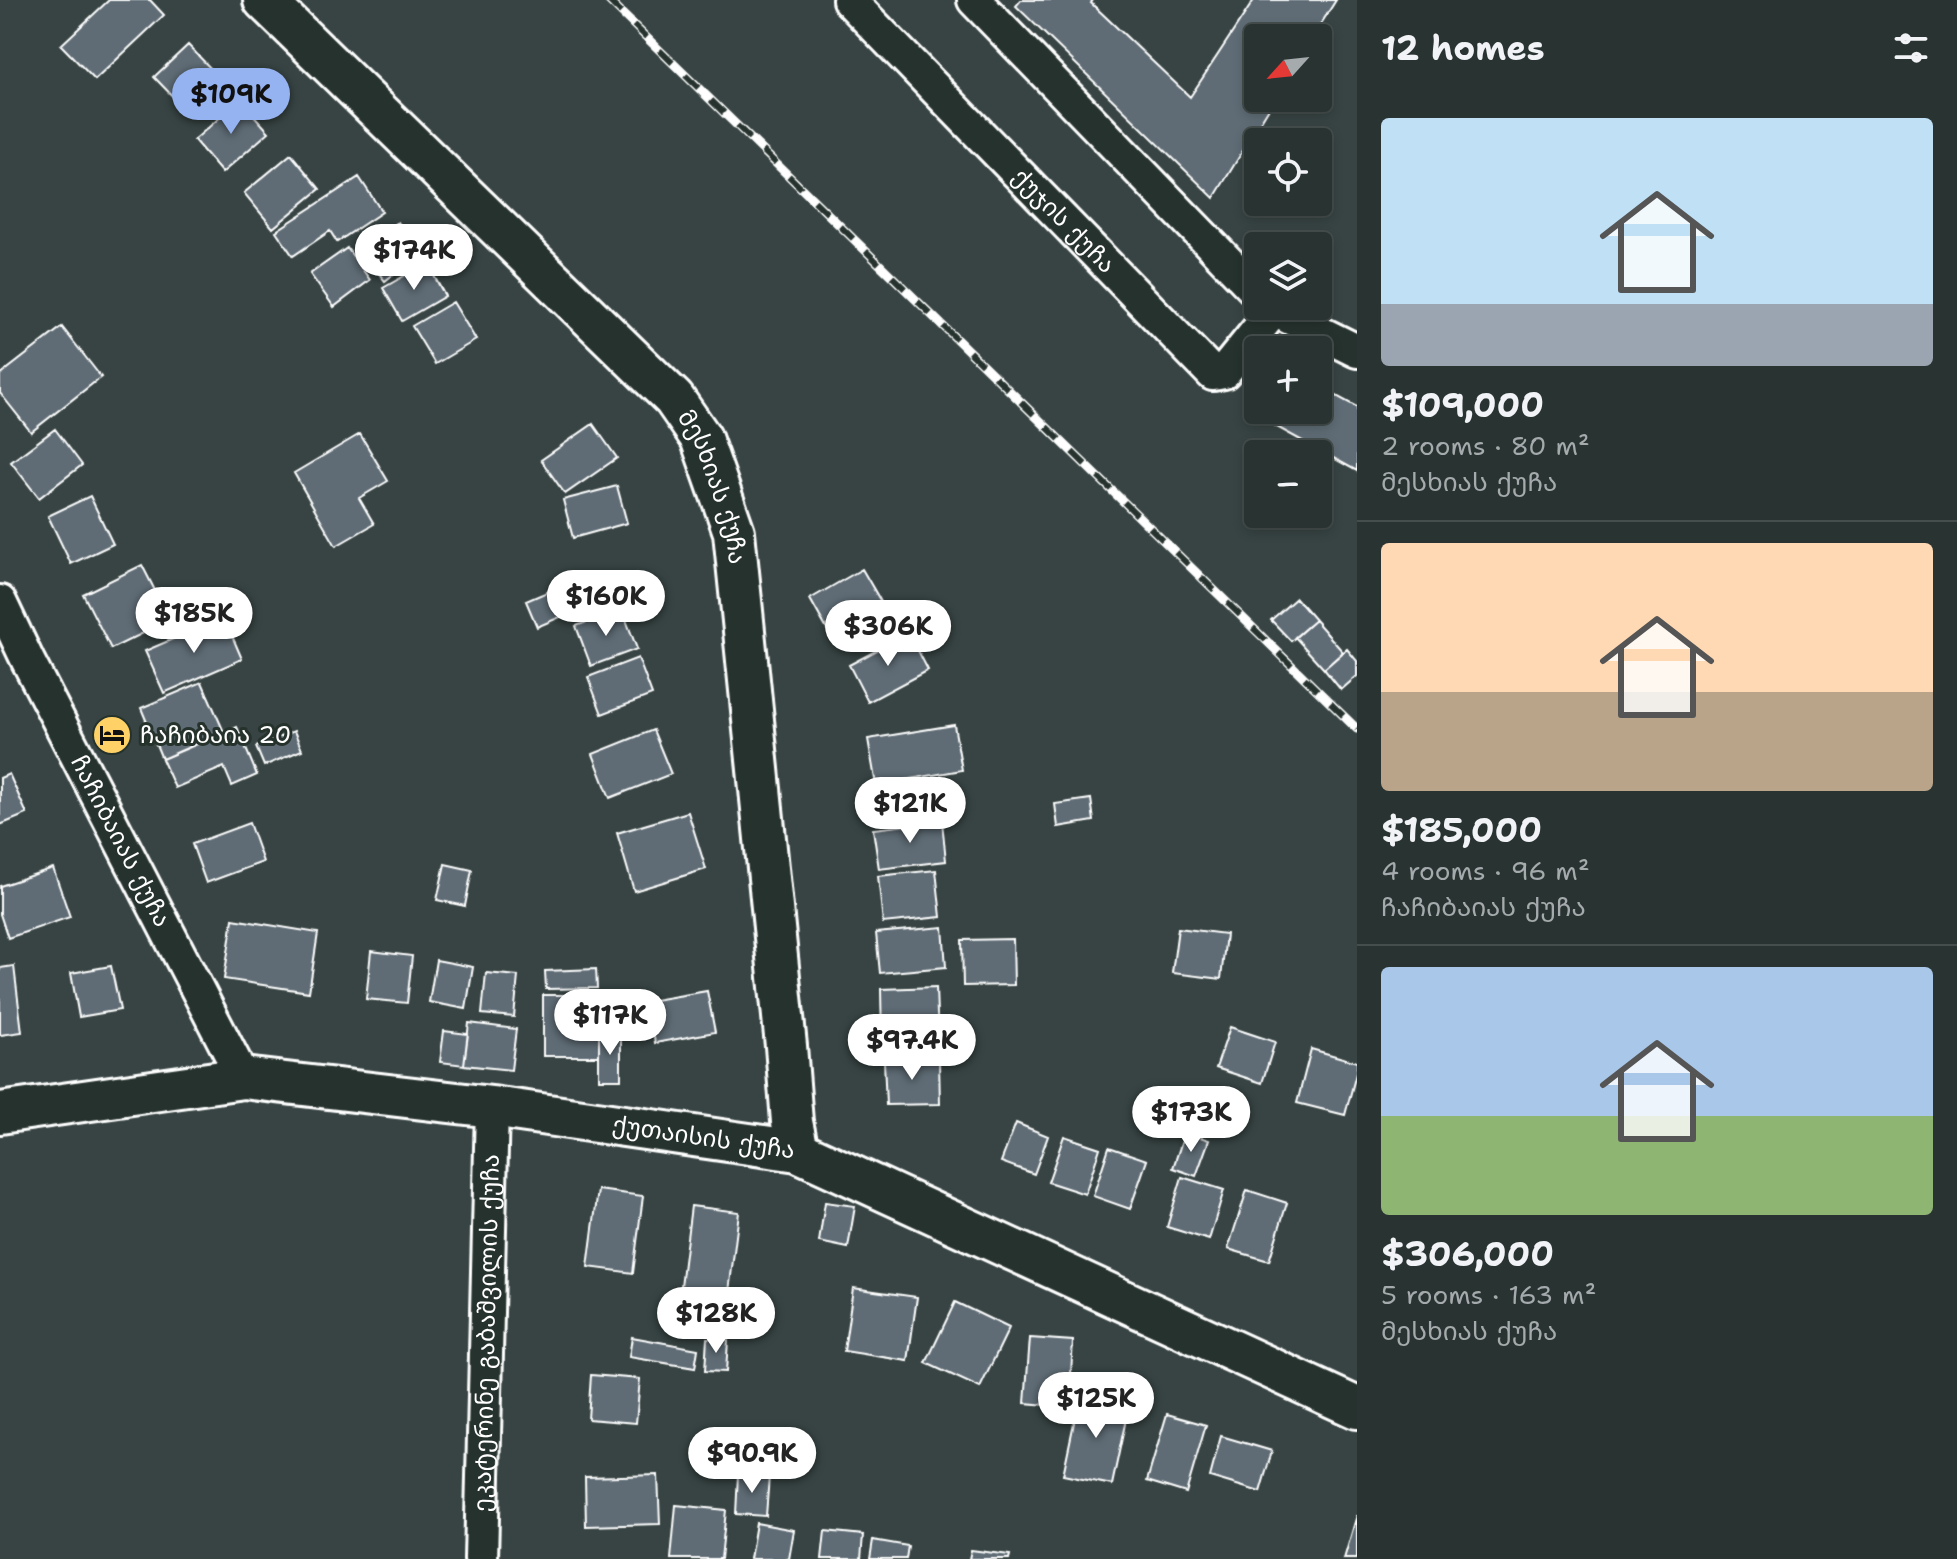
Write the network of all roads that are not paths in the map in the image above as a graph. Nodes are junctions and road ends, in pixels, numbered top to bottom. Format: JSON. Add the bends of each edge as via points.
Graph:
{"nodes":[{"id":1,"x":264,"y":0,"type":"edge"},
{"id":2,"x":849,"y":0,"type":"edge"},
{"id":3,"x":974,"y":0,"type":"edge"},
{"id":4,"x":1244,"y":278,"type":"edge"},
{"id":5,"x":1257,"y":320,"type":"edge"},
{"id":6,"x":1300,"y":320,"type":"edge"},
{"id":7,"x":1357,"y":351,"type":"edge"},
{"id":8,"x":0,"y":602,"type":"edge"},
{"id":9,"x":243,"y":1078,"type":"junction"},
{"id":10,"x":492,"y":1107,"type":"junction"},
{"id":11,"x":0,"y":1113,"type":"edge"},
{"id":12,"x":798,"y":1151,"type":"junction"},
{"id":13,"x":1357,"y":1408,"type":"edge"},
{"id":14,"x":481,"y":1559,"type":"edge"}],
"edges":[{"from":1,"to":12,"type":"street","name":"მესხიას ქუჩა","via":[[674,399],[701,438],[734,532]]},
{"from":2,"to":5,"type":"street","name":"ქუჯის ქუჩა","via":[[1213,374],[1224,372]]},
{"from":3,"to":4,"type":"street"},
{"from":6,"to":7,"type":"street"},
{"from":8,"to":9,"type":"street","name":"ჩაჩიბაიას ქუჩა"},
{"from":9,"to":10,"type":"street","name":"ქუთაისის ქუჩა"},
{"from":9,"to":11,"type":"street","name":"ქუთაისის ქუჩა"},
{"from":10,"to":12,"type":"street","name":"ქუთაისის ქუჩა"},
{"from":10,"to":14,"type":"street","name":"ეკატერინე გაბაშვილის ქუჩა"},
{"from":12,"to":13,"type":"street","name":"ქუთაისის ქუჩა"}]}
